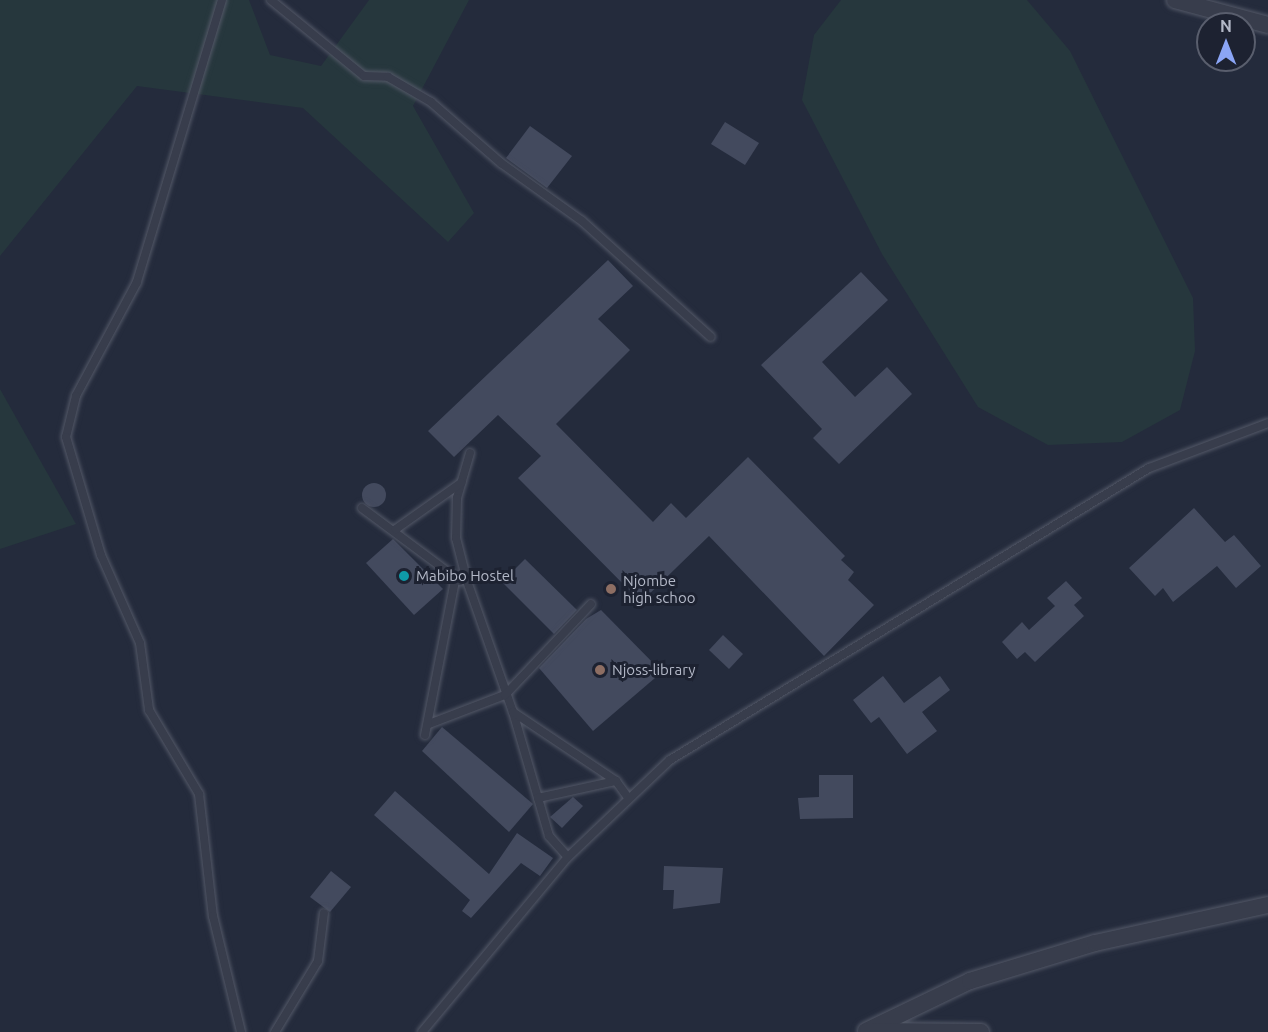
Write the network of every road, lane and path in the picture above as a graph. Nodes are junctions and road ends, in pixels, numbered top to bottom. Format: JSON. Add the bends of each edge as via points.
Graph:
{"nodes":[{"id":1,"x":222,"y":0,"type":"edge"},
{"id":2,"x":271,"y":0,"type":"edge"},
{"id":3,"x":1175,"y":0,"type":"edge"},
{"id":4,"x":1268,"y":25,"type":"edge"},
{"id":5,"x":711,"y":337,"type":"dead end"},
{"id":6,"x":1268,"y":423,"type":"edge"},
{"id":7,"x":470,"y":453,"type":"dead end"},
{"id":8,"x":462,"y":482,"type":"junction"},
{"id":9,"x":362,"y":508,"type":"dead end"},
{"id":10,"x":396,"y":530,"type":"junction"},
{"id":11,"x":455,"y":581,"type":"junction"},
{"id":12,"x":467,"y":581,"type":"junction"},
{"id":13,"x":591,"y":604,"type":"dead end"},
{"id":14,"x":505,"y":695,"type":"junction"},
{"id":15,"x":513,"y":712,"type":"junction"},
{"id":16,"x":429,"y":724,"type":"junction"},
{"id":17,"x":425,"y":735,"type":"dead end"},
{"id":18,"x":616,"y":782,"type":"junction"},
{"id":19,"x":627,"y":796,"type":"junction"},
{"id":20,"x":538,"y":798,"type":"junction"},
{"id":21,"x":568,"y":857,"type":"junction"},
{"id":22,"x":1268,"y":905,"type":"edge"},
{"id":23,"x":324,"y":913,"type":"dead end"},
{"id":24,"x":424,"y":1029,"type":"edge"},
{"id":25,"x":862,"y":1031,"type":"edge"},
{"id":26,"x":241,"y":1032,"type":"edge"},
{"id":27,"x":275,"y":1032,"type":"edge"},
{"id":28,"x":415,"y":1032,"type":"edge"},
{"id":29,"x":981,"y":1032,"type":"edge"}],
"edges":[{"from":1,"to":26,"type":"lane","via":[[137,282],[76,396],[66,437],[101,555],[140,643],[149,710],[199,794],[213,916]]},
{"from":2,"to":5,"type":"lane","via":[[364,76],[388,77],[431,102],[501,163],[582,221]]},
{"from":3,"to":4,"type":"street"},
{"from":6,"to":19,"type":"lane","via":[[1149,468],[670,760]]},
{"from":7,"to":8,"type":"lane"},
{"from":8,"to":10,"type":"lane"},
{"from":8,"to":12,"type":"lane","via":[[456,538]]},
{"from":9,"to":10,"type":"lane"},
{"from":10,"to":11,"type":"lane"},
{"from":11,"to":12,"type":"lane"},
{"from":11,"to":16,"type":"lane"},
{"from":12,"to":14,"type":"lane"},
{"from":13,"to":14,"type":"lane"},
{"from":14,"to":15,"type":"lane"},
{"from":14,"to":16,"type":"lane"},
{"from":15,"to":18,"type":"lane"},
{"from":15,"to":20,"type":"lane"},
{"from":16,"to":17,"type":"lane"},
{"from":18,"to":19,"type":"lane"},
{"from":18,"to":20,"type":"lane"},
{"from":19,"to":21,"type":"lane"},
{"from":20,"to":21,"type":"lane","via":[[549,836]]},
{"from":21,"to":24,"type":"lane"},
{"from":22,"to":25,"type":"street","via":[[1095,943],[970,981]]},
{"from":23,"to":27,"type":"lane","via":[[318,961]]},
{"from":24,"to":28,"type":"lane"},
{"from":25,"to":29,"type":"street"}]}
